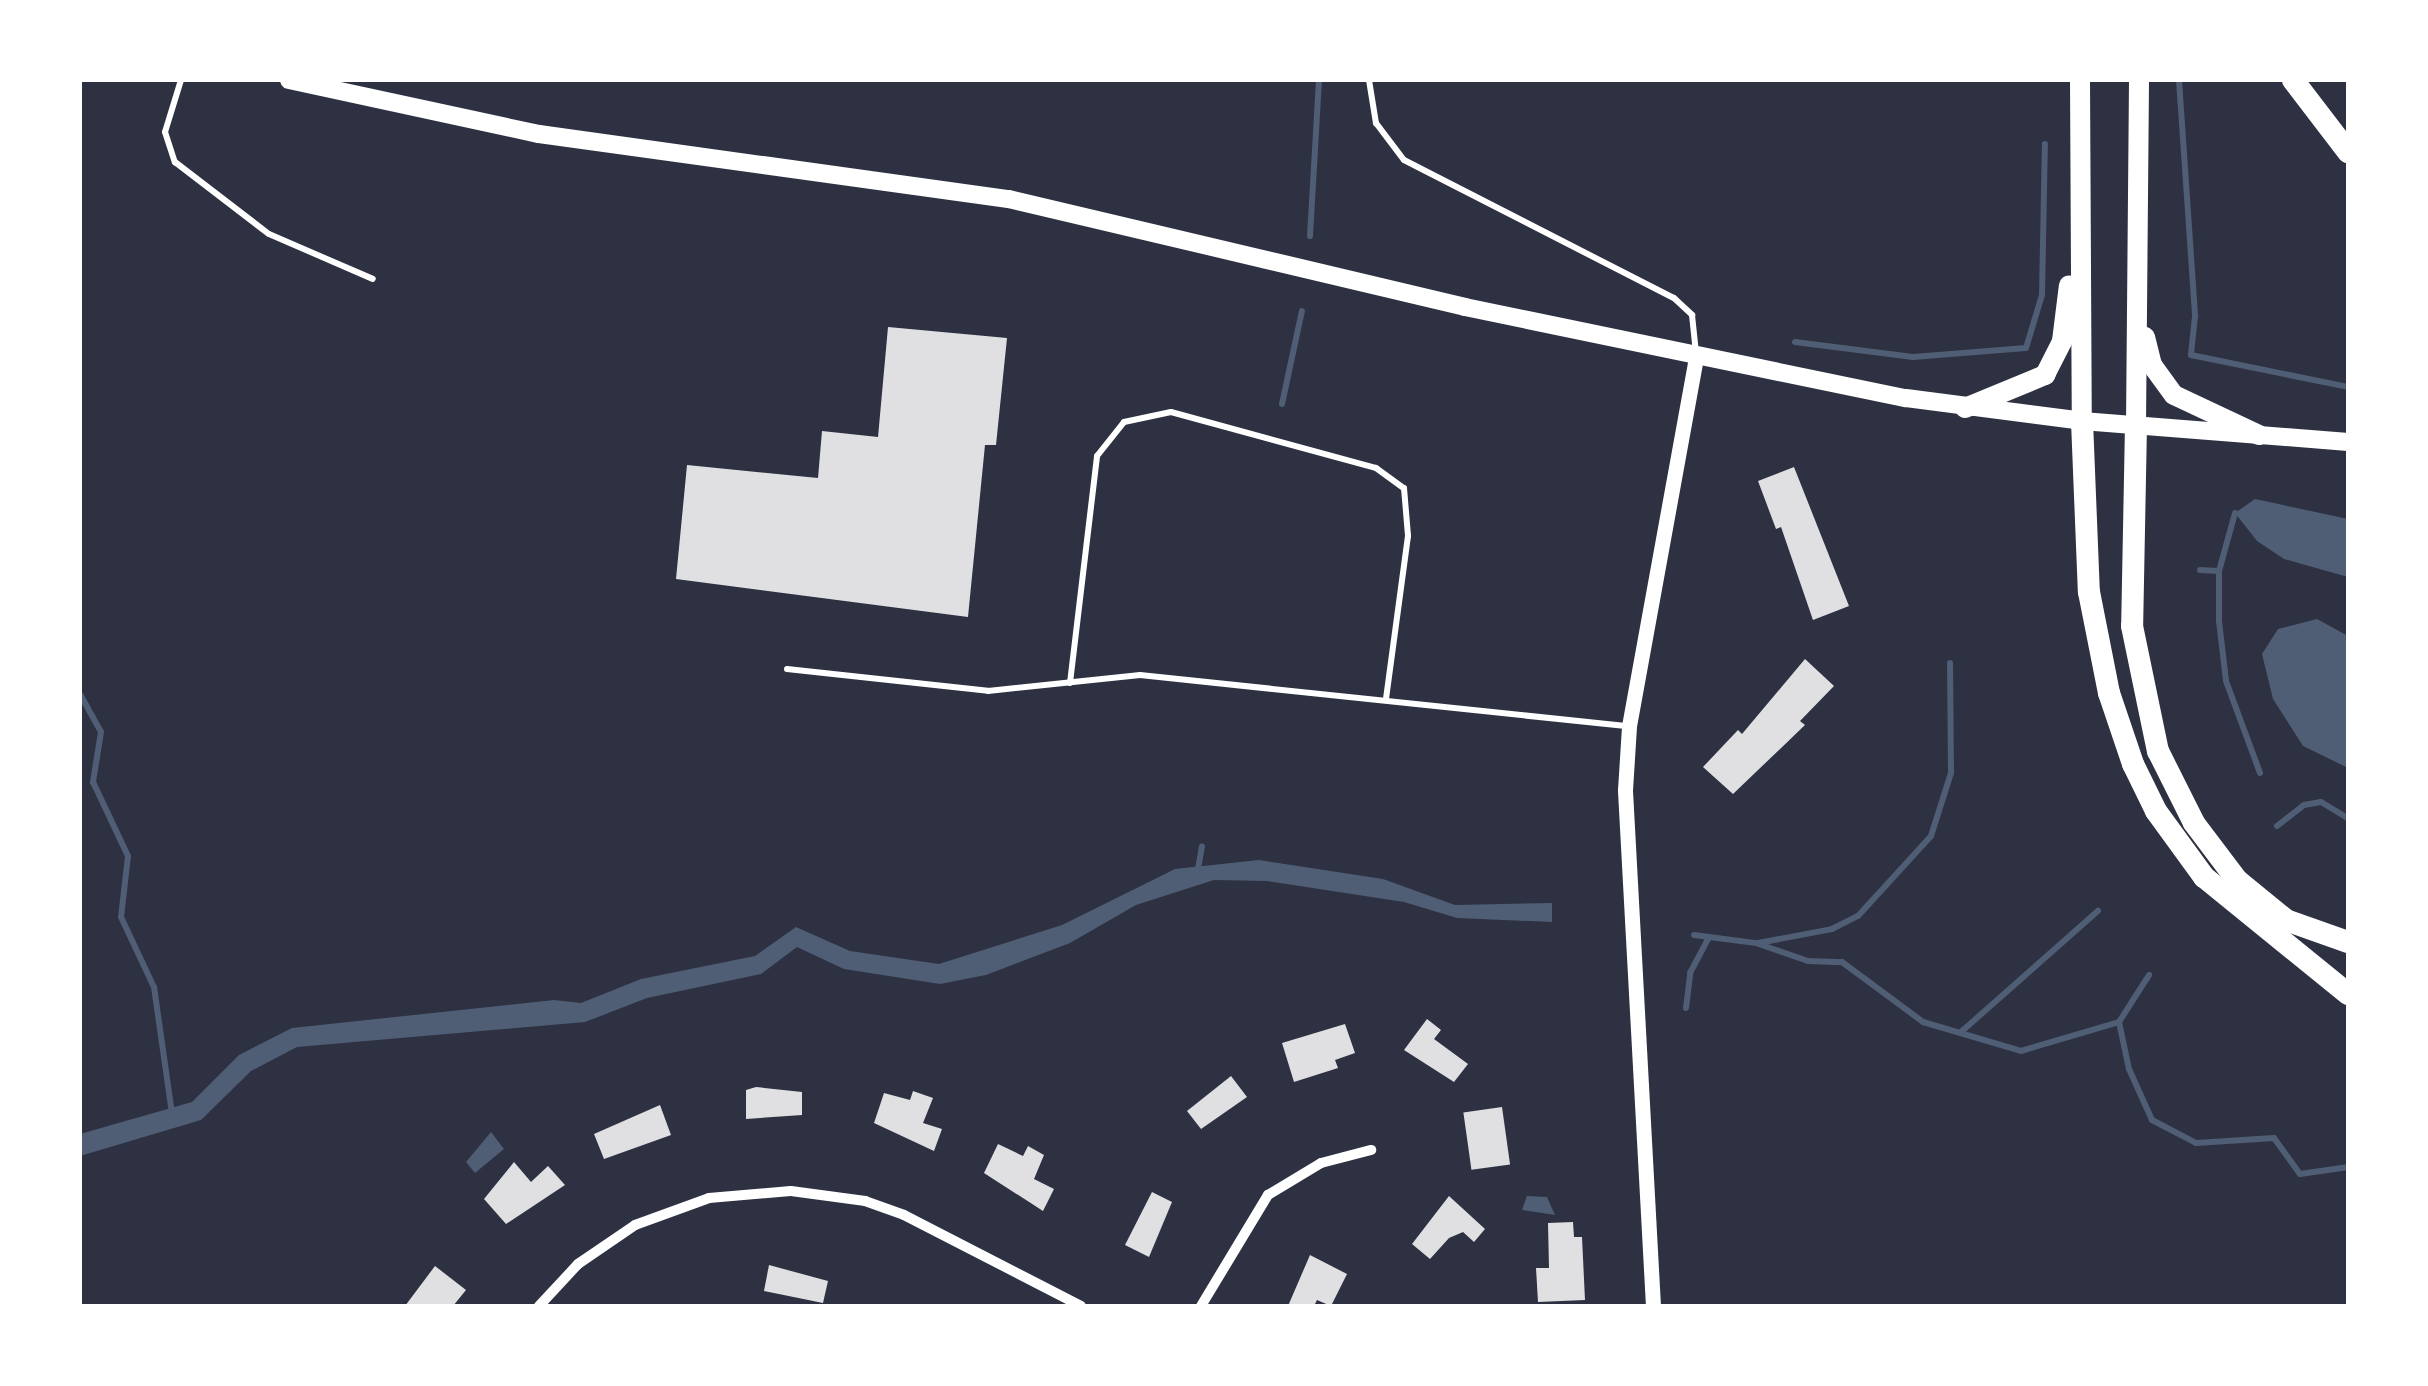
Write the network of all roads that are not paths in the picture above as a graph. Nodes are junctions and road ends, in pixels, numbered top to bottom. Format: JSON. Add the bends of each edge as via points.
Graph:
{"nodes":[{"id":1,"x":181,"y":80,"type":"edge"},
{"id":2,"x":289,"y":80,"type":"edge"},
{"id":3,"x":1369,"y":80,"type":"edge"},
{"id":4,"x":2080,"y":80,"type":"edge"},
{"id":5,"x":2139,"y":80,"type":"edge"},
{"id":6,"x":2293,"y":80,"type":"edge"},
{"id":7,"x":2348,"y":152,"type":"edge"},
{"id":8,"x":2077,"y":208,"type":"junction"},
{"id":9,"x":373,"y":278,"type":"dead end"},
{"id":10,"x":2140,"y":316,"type":"junction"},
{"id":11,"x":1696,"y":357,"type":"junction"},
{"id":12,"x":1965,"y":408,"type":"junction"},
{"id":13,"x":2082,"y":421,"type":"junction"},
{"id":14,"x":2136,"y":426,"type":"junction"},
{"id":15,"x":2259,"y":435,"type":"junction"},
{"id":16,"x":2348,"y":442,"type":"edge"},
{"id":17,"x":788,"y":670,"type":"dead end"},
{"id":18,"x":1070,"y":682,"type":"junction"},
{"id":19,"x":1386,"y":698,"type":"junction"},
{"id":20,"x":1630,"y":726,"type":"junction"},
{"id":21,"x":2348,"y":942,"type":"edge"},
{"id":22,"x":2348,"y":994,"type":"edge"},
{"id":23,"x":1372,"y":1150,"type":"dead end"},
{"id":24,"x":539,"y":1306,"type":"edge"},
{"id":25,"x":1081,"y":1306,"type":"edge"},
{"id":26,"x":1201,"y":1306,"type":"edge"},
{"id":27,"x":1653,"y":1306,"type":"edge"}],
"edges":[{"from":1,"to":9,"type":"lane","via":[[165,132],[175,162],[269,234]]},
{"from":2,"to":11,"type":"main road","via":[[540,134],[1009,198]]},
{"from":3,"to":11,"type":"lane","via":[[1376,123],[1404,160],[1674,298],[1698,331]]},
{"from":4,"to":8,"type":"main road"},
{"from":5,"to":10,"type":"main road"},
{"from":6,"to":7,"type":"highway"},
{"from":8,"to":12,"type":"main road","via":[[2056,358],[2027,386]]},
{"from":8,"to":13,"type":"main road"},
{"from":10,"to":14,"type":"main road"},
{"from":10,"to":15,"type":"main road","via":[[2152,365],[2174,395]]},
{"from":11,"to":12,"type":"main road"},
{"from":11,"to":20,"type":"street"},
{"from":12,"to":13,"type":"main road"},
{"from":13,"to":14,"type":"main road"},
{"from":13,"to":22,"type":"highway","via":[[2089,592],[2108,693],[2134,764],[2156,811],[2204,877]]},
{"from":14,"to":15,"type":"main road"},
{"from":14,"to":21,"type":"highway","via":[[2132,626],[2158,751],[2194,823],[2237,880],[2286,920]]},
{"from":15,"to":16,"type":"main road"},
{"from":17,"to":18,"type":"lane","via":[[988,691]]},
{"from":18,"to":19,"type":"lane","via":[[1140,675],[1332,700]]},
{"from":18,"to":19,"type":"lane","via":[[1097,456],[1124,422],[1172,412],[1376,468],[1404,488],[1408,536]]},
{"from":19,"to":20,"type":"lane"},
{"from":20,"to":27,"type":"street","via":[[1625,852]]},
{"from":23,"to":26,"type":"street","via":[[1321,1163],[1268,1195]]},
{"from":24,"to":25,"type":"street","via":[[578,1264],[635,1225],[709,1198],[791,1191],[865,1201],[904,1215]]}]}
